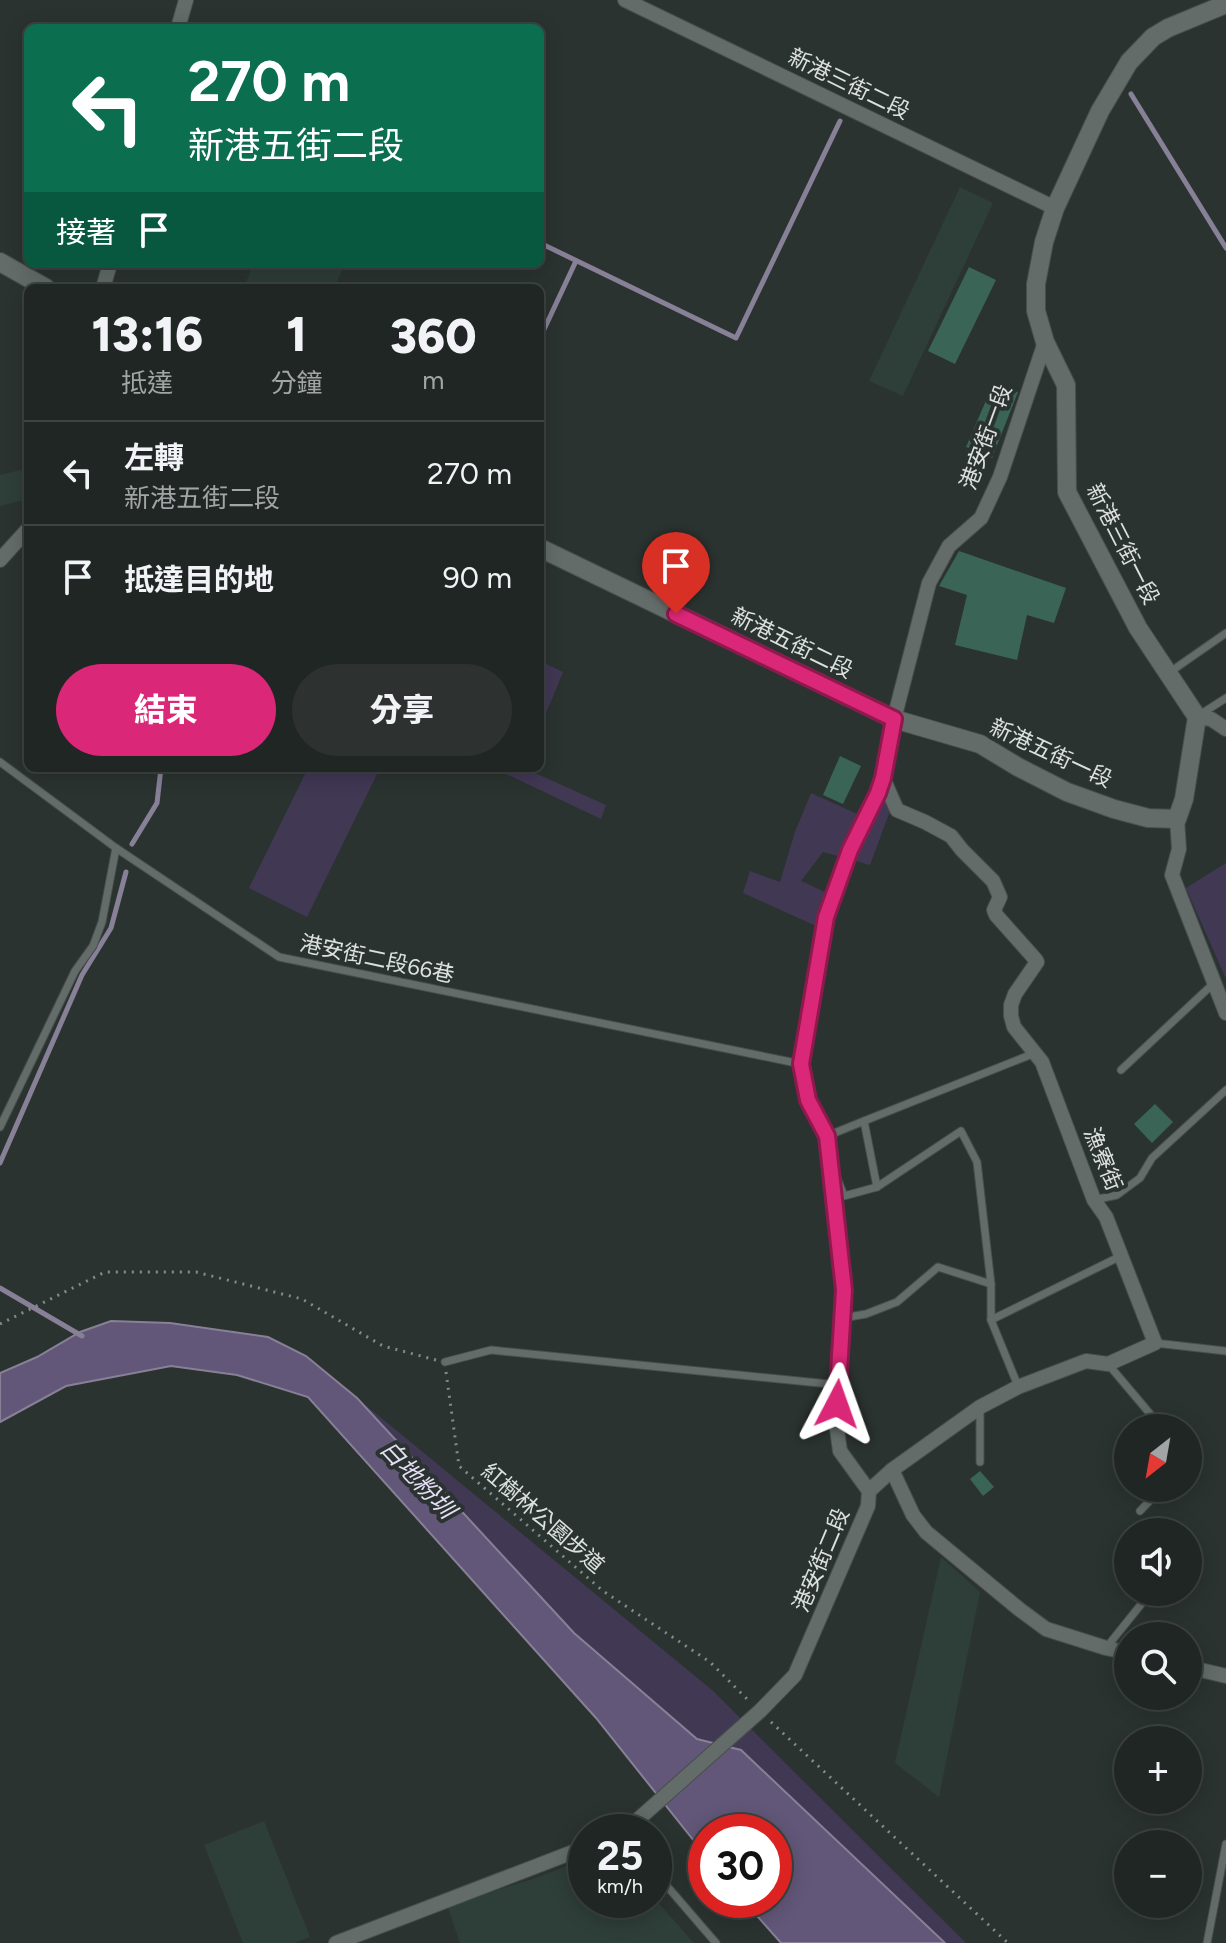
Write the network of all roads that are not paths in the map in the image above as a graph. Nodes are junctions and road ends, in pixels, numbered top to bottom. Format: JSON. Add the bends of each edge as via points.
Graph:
{"nodes":[{"id":1,"x":186,"y":0,"type":"edge"},
{"id":2,"x":625,"y":0,"type":"edge"},
{"id":3,"x":1226,"y":4,"type":"edge"},
{"id":4,"x":179,"y":24,"type":"edge"},
{"id":5,"x":1055,"y":208,"type":"junction"},
{"id":6,"x":0,"y":262,"type":"edge"},
{"id":7,"x":39,"y":284,"type":"edge"},
{"id":8,"x":1045,"y":342,"type":"junction"},
{"id":9,"x":24,"y":533,"type":"edge"},
{"id":10,"x":544,"y":550,"type":"edge"},
{"id":11,"x":0,"y":560,"type":"edge"},
{"id":12,"x":1226,"y":633,"type":"edge"},
{"id":13,"x":1168,"y":673,"type":"junction"},
{"id":14,"x":1226,"y":698,"type":"edge"},
{"id":15,"x":1197,"y":717,"type":"junction"},
{"id":16,"x":894,"y":719,"type":"junction"},
{"id":17,"x":1226,"y":729,"type":"edge"},
{"id":18,"x":1,"y":766,"type":"edge"},
{"id":19,"x":883,"y":778,"type":"junction"},
{"id":20,"x":1177,"y":819,"type":"junction"},
{"id":21,"x":116,"y":848,"type":"junction"},
{"id":22,"x":1214,"y":983,"type":"junction"},
{"id":23,"x":1226,"y":1013,"type":"edge"},
{"id":24,"x":1035,"y":1053,"type":"junction"},
{"id":25,"x":801,"y":1064,"type":"junction"},
{"id":26,"x":1121,"y":1070,"type":"dead end"},
{"id":27,"x":1226,"y":1090,"type":"edge"},
{"id":28,"x":864,"y":1121,"type":"junction"},
{"id":29,"x":0,"y":1127,"type":"edge"},
{"id":30,"x":827,"y":1136,"type":"junction"},
{"id":31,"x":830,"y":1157,"type":"junction"},
{"id":32,"x":877,"y":1187,"type":"junction"},
{"id":33,"x":1094,"y":1200,"type":"junction"},
{"id":34,"x":1121,"y":1256,"type":"junction"},
{"id":35,"x":991,"y":1284,"type":"junction"},
{"id":36,"x":843,"y":1318,"type":"junction"},
{"id":37,"x":991,"y":1320,"type":"junction"},
{"id":38,"x":1155,"y":1343,"type":"junction"},
{"id":39,"x":1226,"y":1351,"type":"edge"},
{"id":40,"x":445,"y":1362,"type":"road end"},
{"id":41,"x":1108,"y":1364,"type":"junction"},
{"id":42,"x":839,"y":1385,"type":"junction"},
{"id":43,"x":1018,"y":1387,"type":"junction"},
{"id":44,"x":980,"y":1407,"type":"junction"},
{"id":45,"x":1150,"y":1414,"type":"edge"},
{"id":46,"x":980,"y":1462,"type":"dead end"},
{"id":47,"x":892,"y":1470,"type":"junction"},
{"id":48,"x":869,"y":1491,"type":"junction"},
{"id":49,"x":1149,"y":1502,"type":"edge"},
{"id":50,"x":1140,"y":1511,"type":"dead end"},
{"id":51,"x":1140,"y":1606,"type":"edge"},
{"id":52,"x":1106,"y":1648,"type":"junction"},
{"id":53,"x":1114,"y":1650,"type":"edge"},
{"id":54,"x":1202,"y":1670,"type":"edge"},
{"id":55,"x":1226,"y":1676,"type":"edge"},
{"id":56,"x":644,"y":1814,"type":"edge"},
{"id":57,"x":1226,"y":1844,"type":"edge"},
{"id":58,"x":568,"y":1854,"type":"edge"},
{"id":59,"x":672,"y":1892,"type":"edge"},
{"id":60,"x":336,"y":1943,"type":"edge"},
{"id":61,"x":716,"y":1943,"type":"edge"},
{"id":62,"x":1207,"y":1943,"type":"edge"}],
"edges":[{"from":1,"to":4,"type":"street"},
{"from":2,"to":5,"type":"street","name":"新港三街二段"},
{"from":3,"to":5,"type":"street","via":[[1168,28],[1129,62]]},
{"from":5,"to":8,"type":"street","name":"新港三街一段","via":[[1036,284],[1036,311]]},
{"from":6,"to":7,"type":"street"},
{"from":8,"to":13,"type":"street","name":"新港三街一段","via":[[1066,385],[1067,492],[1138,628]]},
{"from":8,"to":16,"type":"street","name":"港安街一段","via":[[981,518],[949,546],[929,583]]},
{"from":9,"to":11,"type":"street"},
{"from":10,"to":16,"type":"street","name":"新港五街二段"},
{"from":12,"to":13,"type":"lane"},
{"from":13,"to":15,"type":"street","name":"新港三街一段"},
{"from":14,"to":15,"type":"lane"},
{"from":15,"to":17,"type":"street"},
{"from":15,"to":20,"type":"street"},
{"from":16,"to":19,"type":"street","name":"港安街二段"},
{"from":16,"to":20,"type":"street","name":"新港五街一段","via":[[980,744],[1067,792],[1114,809]]},
{"from":18,"to":21,"type":"lane","name":"港安街二段66巷"},
{"from":19,"to":24,"type":"street","name":"漁寮街","via":[[897,810],[951,836],[996,887],[996,915],[1037,962],[1011,1005],[1014,1027]]},
{"from":19,"to":25,"type":"street","name":"港安街二段","via":[[826,917]]},
{"from":20,"to":22,"type":"street","via":[[1179,849],[1172,875]]},
{"from":21,"to":25,"type":"lane","name":"港安街二段66巷","via":[[279,957]]},
{"from":21,"to":29,"type":"lane","via":[[93,946],[75,971]]},
{"from":22,"to":23,"type":"street"},
{"from":22,"to":26,"type":"lane"},
{"from":24,"to":28,"type":"lane"},
{"from":24,"to":33,"type":"street","name":"漁寮街"},
{"from":25,"to":30,"type":"street","name":"港安街二段","via":[[808,1100]]},
{"from":27,"to":33,"type":"lane","via":[[1152,1158],[1140,1178],[1117,1195]]},
{"from":28,"to":30,"type":"lane"},
{"from":28,"to":32,"type":"lane"},
{"from":30,"to":31,"type":"street","name":"港安街二段"},
{"from":31,"to":32,"type":"lane","via":[[844,1196]]},
{"from":31,"to":36,"type":"street","name":"港安街二段"},
{"from":32,"to":35,"type":"lane","via":[[961,1131],[977,1162]]},
{"from":33,"to":34,"type":"street","name":"漁寮街"},
{"from":34,"to":37,"type":"lane"},
{"from":34,"to":38,"type":"street","name":"漁寮街"},
{"from":35,"to":36,"type":"lane","via":[[938,1267],[897,1302]]},
{"from":35,"to":37,"type":"lane"},
{"from":36,"to":42,"type":"street","name":"港安街二段"},
{"from":37,"to":43,"type":"lane"},
{"from":38,"to":39,"type":"lane"},
{"from":38,"to":41,"type":"street"},
{"from":40,"to":42,"type":"lane","via":[[491,1350]]},
{"from":41,"to":43,"type":"street","via":[[1086,1361]]},
{"from":41,"to":45,"type":"lane"},
{"from":42,"to":48,"type":"street","name":"港安街二段","via":[[840,1451]]},
{"from":43,"to":44,"type":"street"},
{"from":44,"to":46,"type":"lane"},
{"from":44,"to":47,"type":"street"},
{"from":47,"to":48,"type":"street"},
{"from":47,"to":52,"type":"street","via":[[926,1532],[1046,1629]]},
{"from":48,"to":56,"type":"street","name":"港安街二段","via":[[868,1506],[795,1675]]},
{"from":49,"to":50,"type":"lane"},
{"from":51,"to":52,"type":"lane"},
{"from":52,"to":53,"type":"street"},
{"from":54,"to":55,"type":"street"},
{"from":57,"to":62,"type":"lane"},
{"from":58,"to":60,"type":"street"},
{"from":59,"to":61,"type":"lane"}]}
